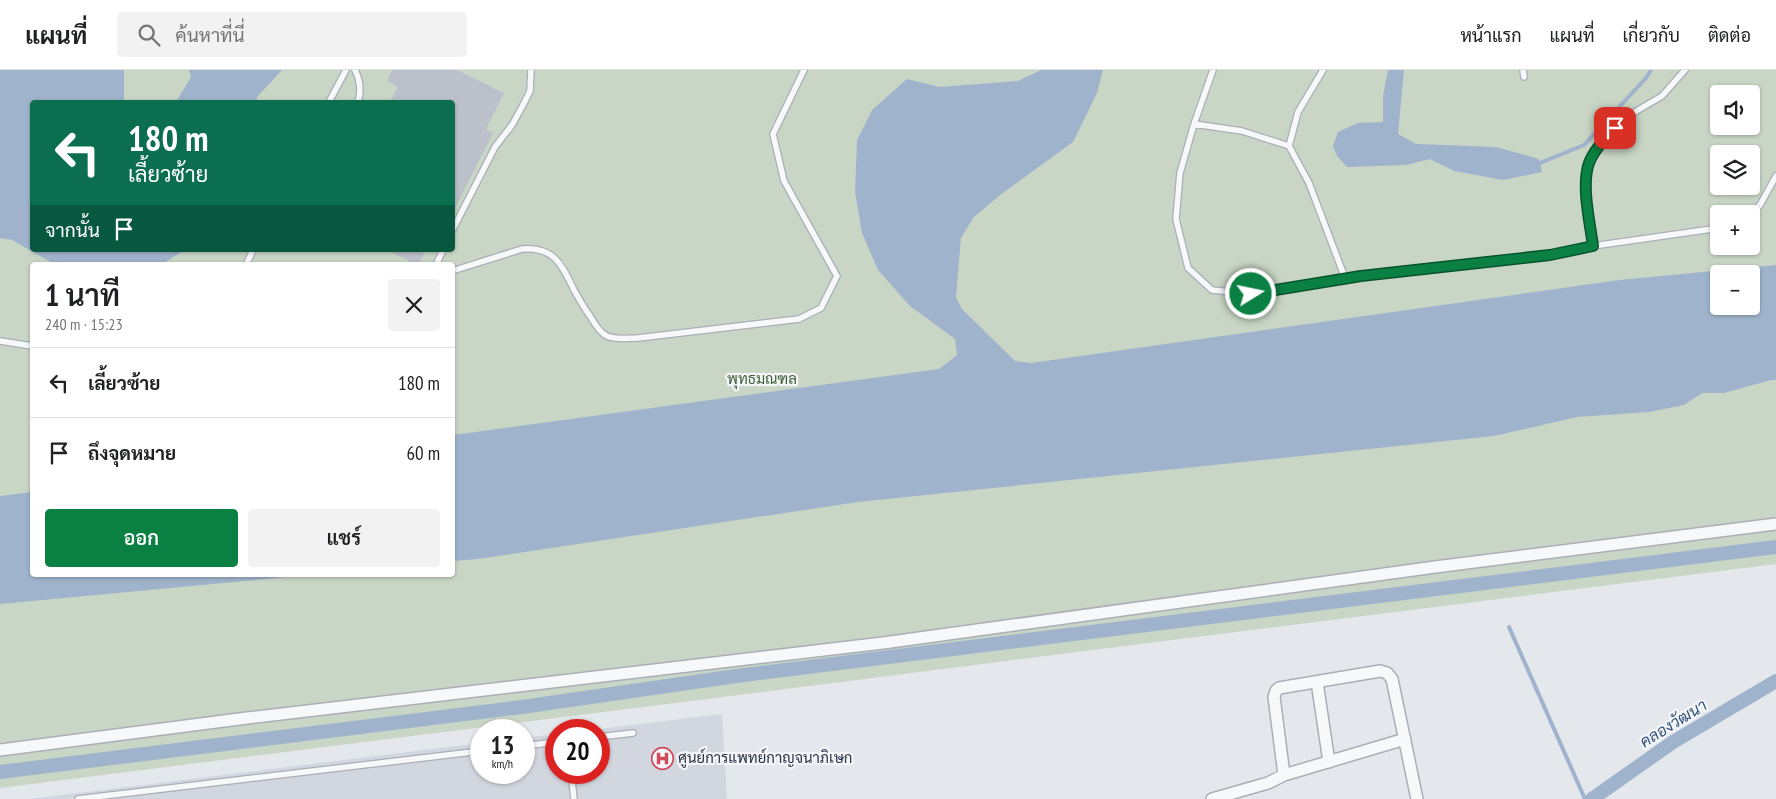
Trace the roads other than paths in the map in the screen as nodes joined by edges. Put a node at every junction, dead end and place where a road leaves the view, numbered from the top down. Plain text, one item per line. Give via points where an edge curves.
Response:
1 (346, 70) edge
2 (355, 70) edge
3 (532, 70) edge
4 (804, 70) edge
5 (1213, 70) edge
6 (1322, 70) edge
7 (1523, 70) edge
8 (1685, 70) edge
9 (1524, 77) dead end
10 (330, 100) edge
11 (359, 100) edge
12 (1194, 124) junction
13 (1289, 146) junction
14 (1776, 176) edge
15 (1760, 206) edge
16 (455, 225) edge
17 (1710, 229) edge
18 (1593, 246) junction
19 (455, 270) edge
20 (1344, 278) junction
21 (0, 341) edge
22 (30, 346) edge
23 (1776, 524) edge
24 (1317, 682) junction
25 (634, 733) dead end
26 (610, 736) edge
27 (1405, 739) junction
28 (0, 750) edge
29 (470, 752) edge
30 (1329, 762) junction
31 (1284, 775) junction
32 (572, 784) edge
33 (78, 799) edge
34 (574, 799) edge
35 (1212, 799) edge
36 (1417, 799) edge

1 - 10 lane
2 - 11 lane via 359,78
3 - 16 lane via 530,90 522,107 495,147
4 - 19 lane via 772,134 784,181 837,276 822,308 799,319 618,339 600,331 564,268 545,252 522,249
5 - 12 lane
6 - 13 lane via 1298,112
7 - 9 lane
8 - 18 lane via 1662,96 1628,116 1602,141 1589,164 1585,190
12 - 13 lane via 1242,131
12 - 20 lane via 1180,173 1176,219 1188,268 1212,290 1251,294
13 - 20 lane via 1308,183
14 - 15 lane
17 - 18 lane
18 - 20 lane via 1550,255
21 - 22 lane
23 - 28 street via 883,643
24 - 27 street via 1380,671 1387,674 1392,679
24 - 30 street
24 - 31 street via 1276,691 1274,697
25 - 26 lane
27 - 30 street
27 - 36 street
29 - 33 lane
30 - 31 street
31 - 35 street via 1268,783
32 - 34 lane

